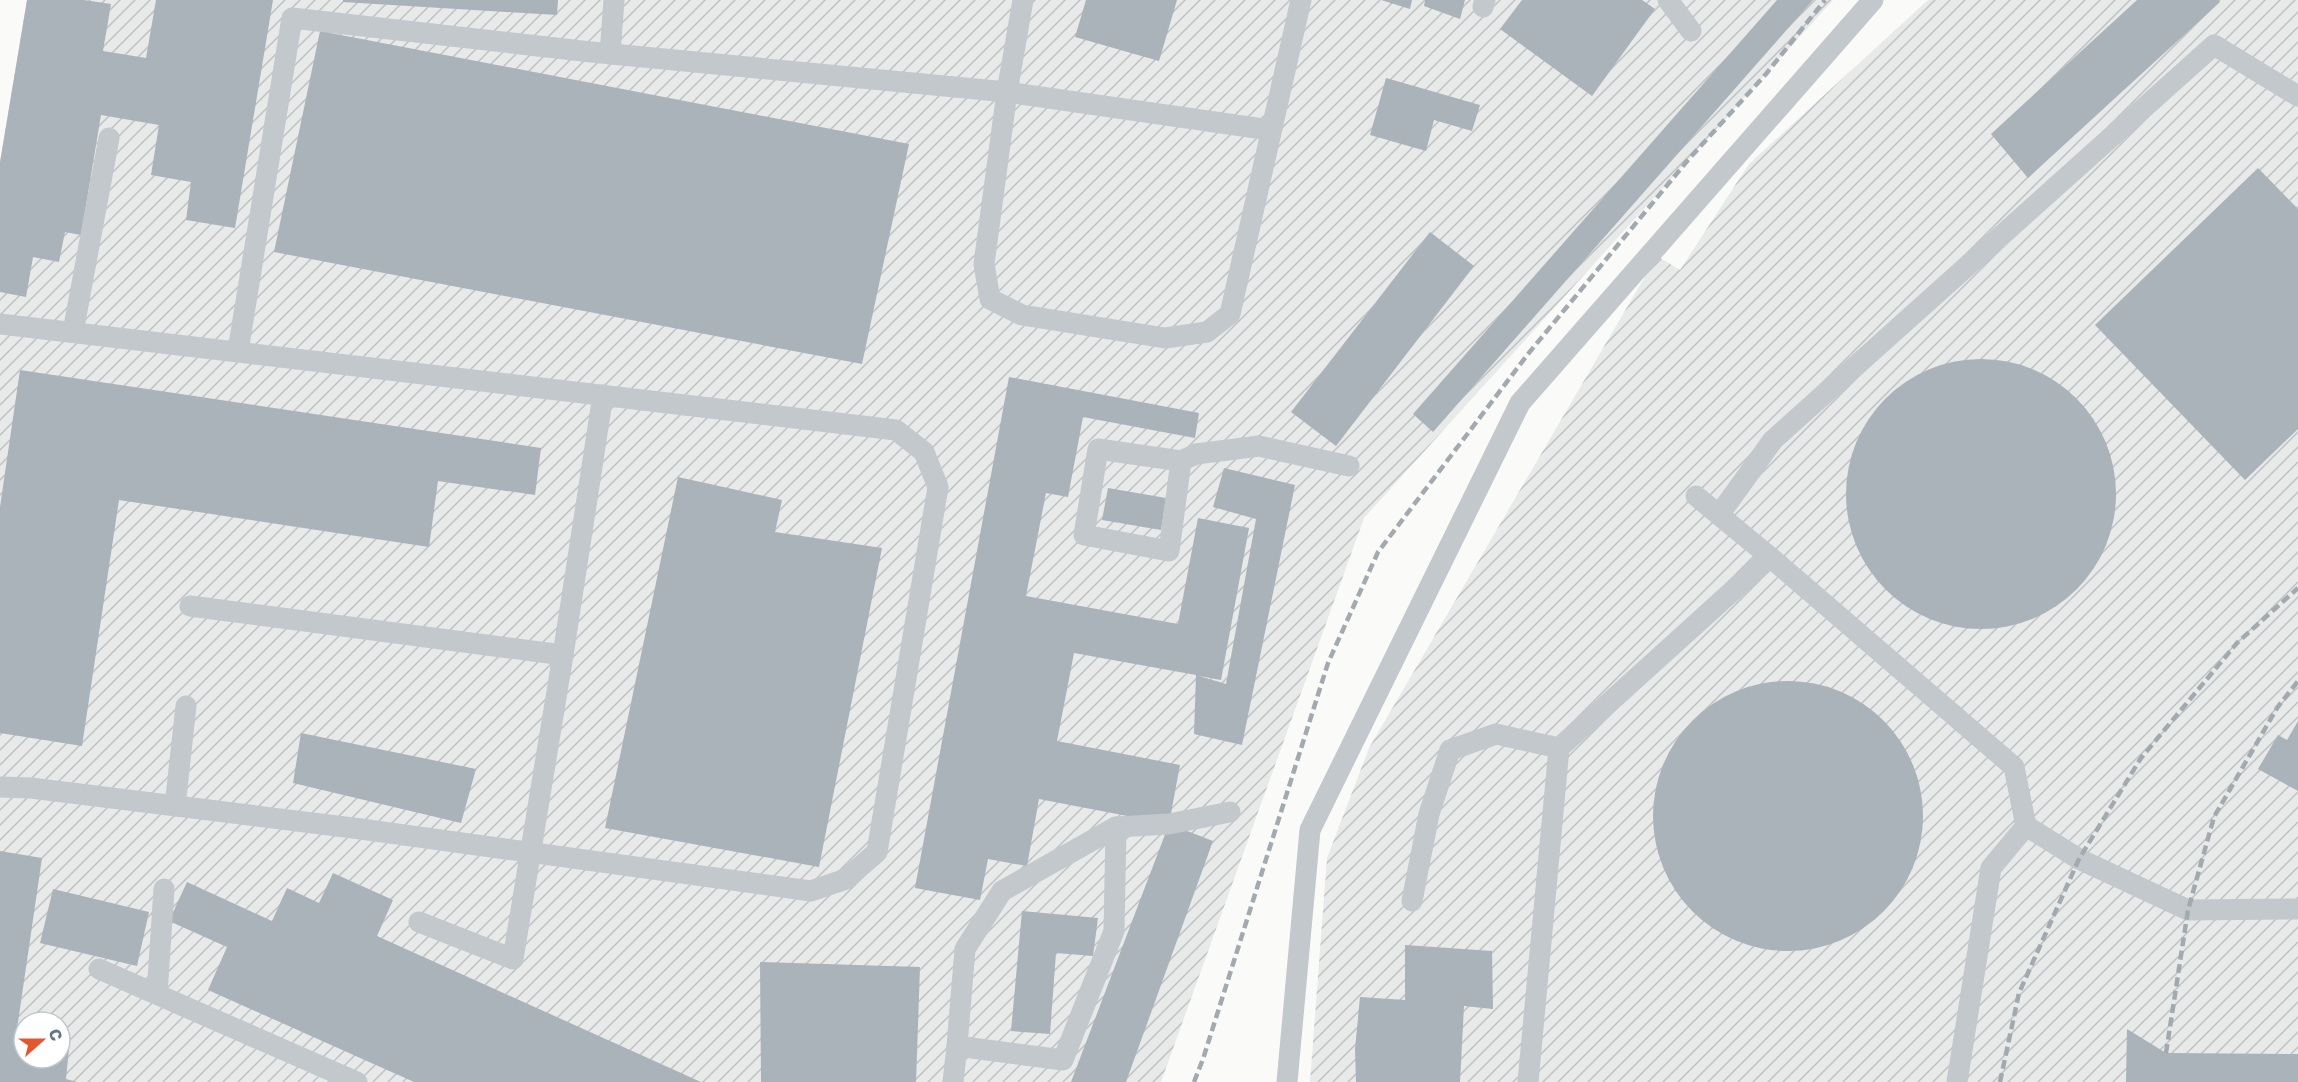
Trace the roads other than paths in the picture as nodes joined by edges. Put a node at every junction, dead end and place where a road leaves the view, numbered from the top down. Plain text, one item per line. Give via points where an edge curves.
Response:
1 (614, 0) edge
2 (1023, 0) edge
3 (1301, 0) edge
4 (1668, 0) edge
5 (1873, 0) edge
6 (1691, 31) dead end
7 (610, 54) junction
8 (1007, 92) junction
9 (2298, 96) edge
10 (1270, 130) junction
11 (109, 138) dead end
12 (0, 324) edge
13 (74, 332) junction
14 (238, 351) junction
15 (603, 395) junction
16 (1181, 461) junction
17 (1349, 466) dead end
18 (1696, 496) dead end
19 (1719, 515) junction
20 (1770, 556) junction
21 (190, 606) dead end
22 (563, 655) junction
23 (186, 706) dead end
24 (1559, 748) junction
25 (0, 787) edge
26 (175, 806) junction
27 (1230, 812) dead end
28 (2026, 826) junction
29 (1116, 827) junction
30 (531, 853) junction
31 (164, 889) dead end
32 (1412, 900) dead end
33 (2298, 909) edge
34 (419, 922) dead end
35 (99, 969) dead end
36 (157, 994) junction
37 (957, 1046) junction
38 (357, 1082) edge
39 (953, 1082) edge
40 (1287, 1082) edge
41 (1528, 1082) edge
42 (1957, 1082) edge

1 - 7 lane
2 - 8 lane
3 - 10 lane
4 - 6 lane
5 - 40 lane via 1520,403 1310,830
7 - 8 lane
7 - 14 lane via 292,18
8 - 10 lane
8 - 10 lane via 984,264 990,298 1022,315 1165,338 1207,332 1230,314
9 - 19 lane via 2214,45 1773,440
11 - 13 lane
12 - 13 lane
13 - 14 lane
14 - 15 lane
15 - 22 lane
15 - 30 lane via 896,430 924,452 938,488 877,852 846,879 811,891
16 - 16 lane via 1098,449 1084,535 1169,551
16 - 17 lane via 1196,454 1259,447
18 - 19 lane
19 - 20 lane
20 - 24 lane
20 - 28 lane via 2014,767
21 - 22 lane
22 - 30 lane
23 - 26 lane
24 - 32 lane via 1496,734 1450,750 1429,814
24 - 41 lane
25 - 26 lane
26 - 30 lane
27 - 29 lane via 1169,824
28 - 33 lane via 2079,859 2188,910
28 - 42 lane via 1991,868
29 - 37 lane via 1002,891 965,949
29 - 37 lane via 1114,931 1063,1060
30 - 34 lane via 513,959
31 - 36 lane
35 - 36 lane
36 - 38 lane
37 - 39 lane

